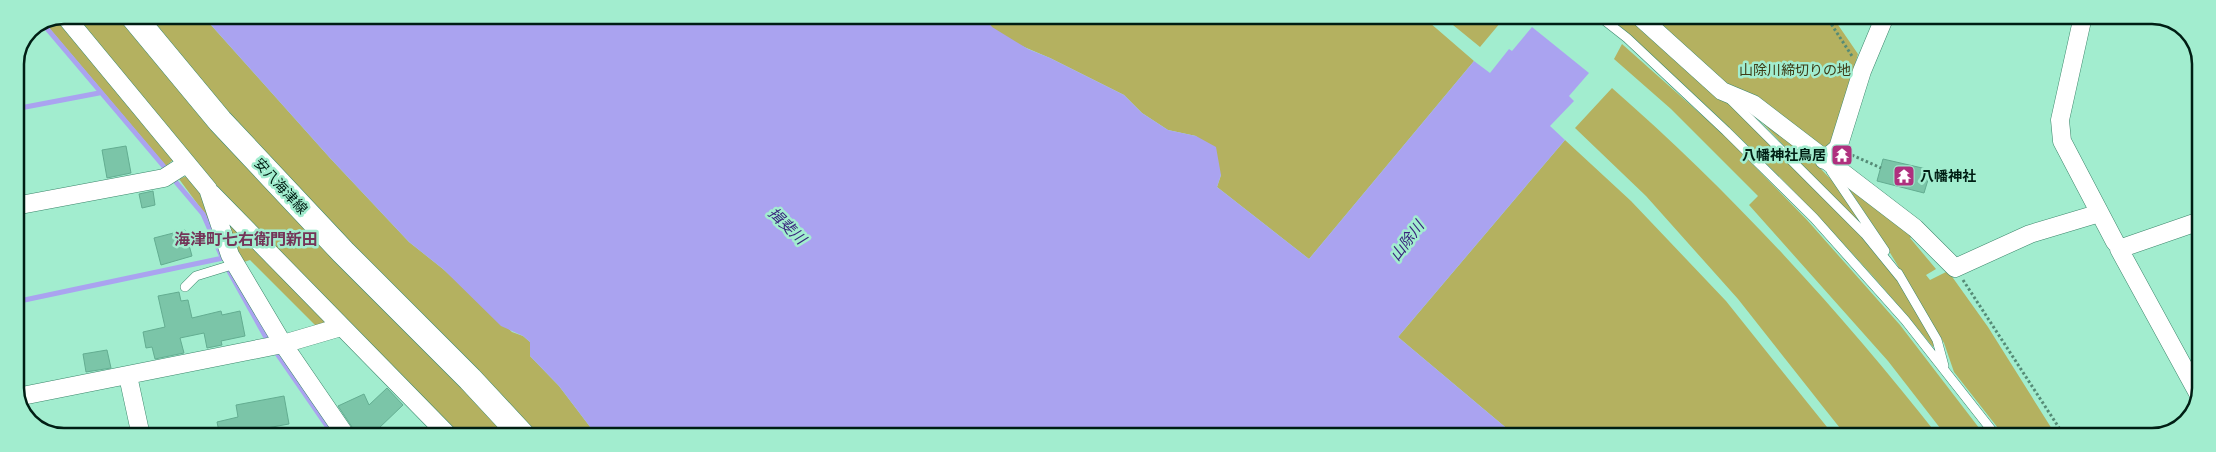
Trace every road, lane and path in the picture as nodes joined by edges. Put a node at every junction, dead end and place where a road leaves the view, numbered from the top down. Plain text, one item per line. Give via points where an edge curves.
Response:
1 (71, 24) edge
2 (139, 24) edge
3 (1609, 24) edge
4 (1648, 24) edge
5 (1831, 24) edge
6 (1882, 24) edge
7 (2081, 24) edge
8 (1862, 71) junction
9 (1722, 91) junction
10 (1838, 148) junction
11 (1824, 160) junction
12 (186, 164) junction
13 (1881, 168) dead end
14 (208, 188) junction
15 (24, 204) edge
16 (2100, 213) junction
17 (2192, 224) edge
18 (2115, 242) dead end
19 (235, 264) junction
20 (1954, 268) junction
21 (1900, 277) junction
22 (185, 287) dead end
23 (341, 328) junction
24 (283, 344) junction
25 (1945, 370) junction
26 (128, 376) junction
27 (2192, 382) edge
28 (25, 396) edge
29 (138, 428) edge
30 (341, 428) edge
31 (440, 428) edge
32 (516, 428) edge
33 (1990, 428) edge
34 (2059, 428) edge

1 - 12 street
2 - 32 main road, 安八海津線 via 220,121
3 - 25 lane via 1814,218
4 - 9 street
5 - 8 path
6 - 8 street
7 - 16 street via 2060,120 2062,141
8 - 10 street
9 - 11 street via 1753,104
9 - 21 lane via 1865,234
10 - 11 street
10 - 13 path
11 - 20 street via 1915,228
11 - 21 lane
12 - 14 street
12 - 15 street via 164,178
14 - 19 street
14 - 23 street
16 - 18 street
16 - 20 street via 2030,234
17 - 27 street via 2119,249
19 - 22 lane via 196,276
19 - 24 street
20 - 34 path
21 - 25 lane via 1937,340
23 - 24 street
23 - 31 street
24 - 26 street
24 - 30 street
25 - 33 lane
26 - 28 street
26 - 29 street

